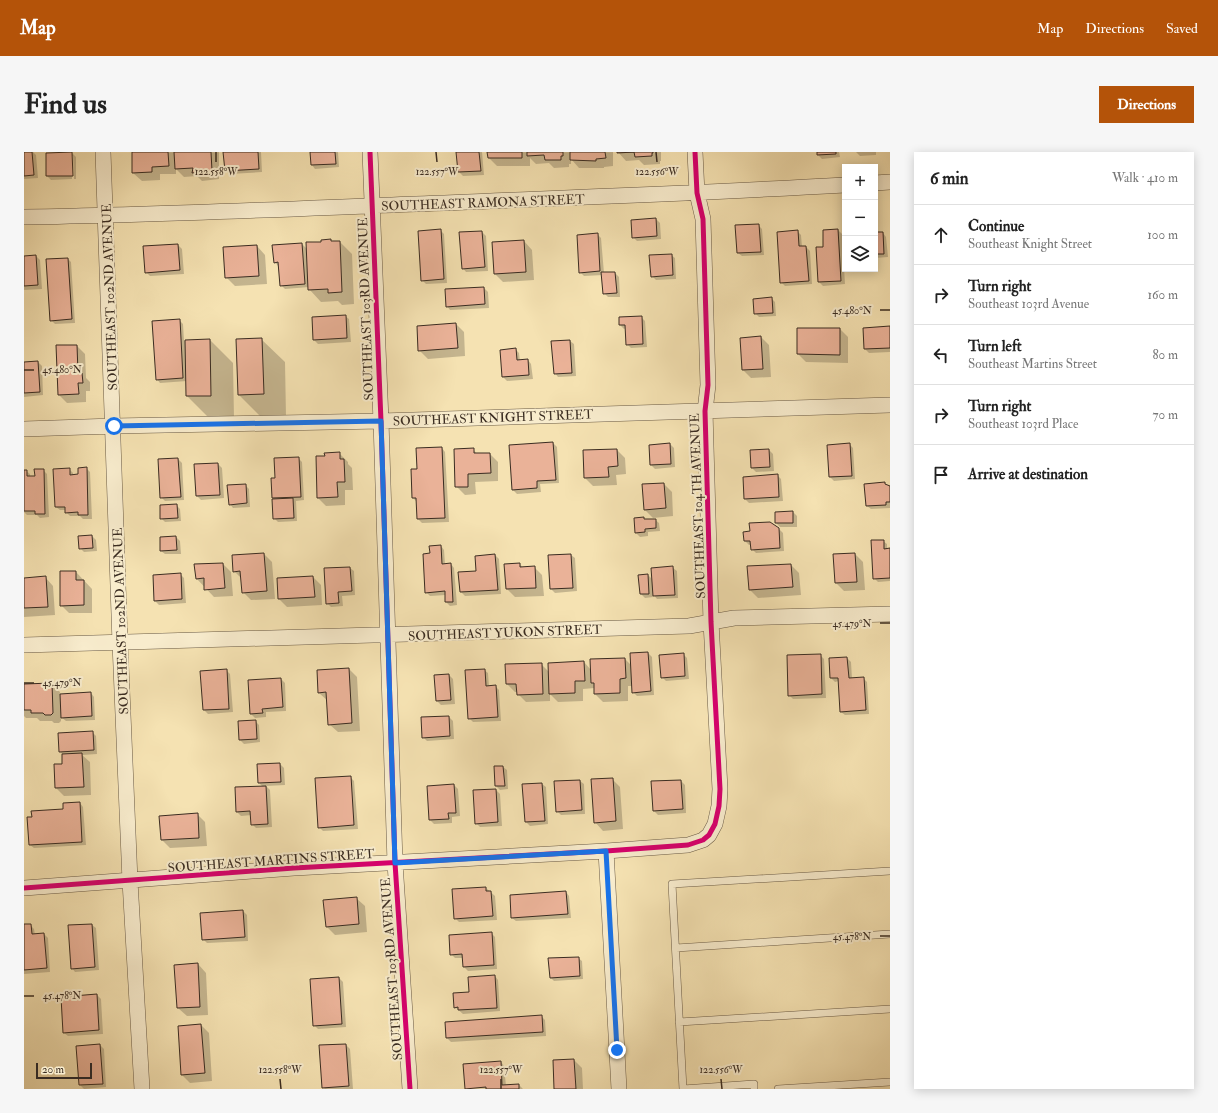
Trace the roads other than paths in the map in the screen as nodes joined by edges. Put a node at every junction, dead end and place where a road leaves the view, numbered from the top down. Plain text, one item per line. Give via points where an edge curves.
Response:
1 (104, 152) edge
2 (370, 152) edge
3 (695, 152) edge
4 (890, 182) edge
5 (878, 183) edge
6 (842, 185) edge
7 (697, 193) junction
8 (372, 206) junction
9 (106, 216) junction
10 (24, 217) edge
11 (890, 405) edge
12 (705, 411) junction
13 (381, 421) junction
14 (114, 426) junction
15 (24, 429) edge
16 (890, 614) edge
17 (711, 622) junction
18 (387, 635) junction
19 (120, 643) junction
20 (24, 645) edge
21 (709, 835) joint
22 (606, 851) junction
23 (395, 863) junction
24 (890, 871) edge
25 (130, 881) junction
26 (24, 888) edge
27 (890, 934) edge
28 (676, 948) junction
29 (890, 1009) edge
30 (679, 1022) junction
31 (890, 1082) edge
32 (142, 1089) edge
33 (410, 1089) edge
34 (620, 1089) edge
35 (754, 1089) edge
36 (778, 1089) edge

1 - 9 street, SOUTHEAST 102ND AVENUE
2 - 8 street, SOUTHEAST 103RD AVENUE
3 - 7 street, SOUTHEAST 104TH AVENUE
4 - 5 street
6 - 7 street, SOUTHEAST RAMONA STREET
7 - 8 street, SOUTHEAST RAMONA STREET
7 - 12 street, SOUTHEAST 104TH AVENUE via 703,218 708,385
8 - 9 street, SOUTHEAST RAMONA STREET
8 - 13 street, SOUTHEAST 103RD AVENUE
9 - 10 street, SOUTHEAST RAMONA STREET
9 - 14 street, SOUTHEAST 102ND AVENUE
11 - 12 street, SOUTHEAST KNIGHT STREET
12 - 13 street, SOUTHEAST KNIGHT STREET
12 - 17 street, SOUTHEAST 104TH AVENUE
13 - 14 street, SOUTHEAST KNIGHT STREET
13 - 18 street, SOUTHEAST 103RD AVENUE
14 - 15 street, SOUTHEAST KNIGHT STREET
14 - 19 street, SOUTHEAST 102ND AVENUE
16 - 17 street, SOUTHEAST YUKON STREET via 734,618
17 - 18 street, SOUTHEAST YUKON STREET via 690,626
17 - 21 street, SOUTHEAST 104TH AVENUE via 720,789 715,824
18 - 19 street, SOUTHEAST YUKON STREET
18 - 23 street, SOUTHEAST 103RD AVENUE
19 - 20 street, SOUTHEAST YUKON STREET
19 - 25 street, SOUTHEAST 102ND AVENUE
21 - 22 street, SOUTHEAST MARTINS STREET via 688,845
22 - 23 street, SOUTHEAST MARTINS STREET
22 - 34 street
23 - 25 street, SOUTHEAST MARTINS STREET
23 - 33 street, SOUTHEAST 103RD AVENUE
24 - 28 lane via 672,884
25 - 26 street, SOUTHEAST MARTINS STREET
25 - 32 street, SOUTHEAST 102ND AVENUE
27 - 28 lane
28 - 30 lane
29 - 30 lane
30 - 35 lane via 683,1089 754,1084
31 - 36 lane

